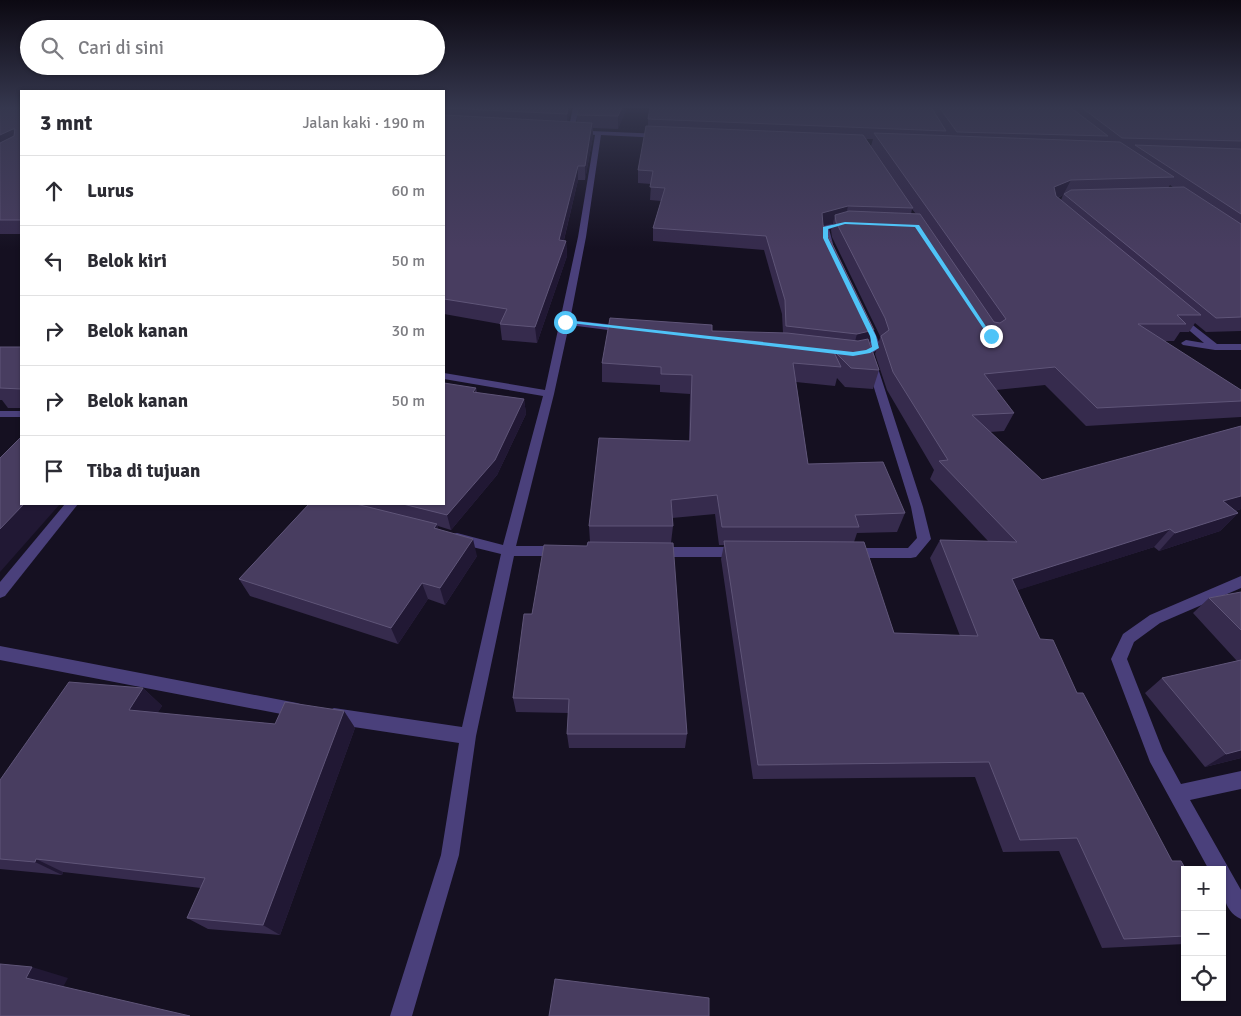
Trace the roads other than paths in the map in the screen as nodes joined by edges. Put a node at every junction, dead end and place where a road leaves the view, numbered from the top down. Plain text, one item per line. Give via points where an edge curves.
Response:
1 (595, 154) edge
2 (854, 223) edge
3 (835, 255) edge
4 (1171, 310) edge
5 (860, 311) edge
6 (565, 322) junction
7 (634, 330) edge
8 (1186, 343) edge
9 (1214, 347) junction
10 (1241, 347) edge
11 (843, 352) edge
12 (868, 352) junction
13 (445, 376) edge
14 (549, 394) junction
15 (0, 414) edge
16 (20, 414) edge
17 (71, 505) edge
18 (441, 534) edge
19 (508, 551) junction
20 (577, 552) edge
21 (646, 552) edge
22 (754, 552) edge
23 (832, 552) edge
24 (1241, 582) edge
25 (0, 592) edge
26 (0, 653) edge
27 (468, 736) junction
28 (1241, 780) edge
29 (1177, 794) junction
30 (1217, 866) edge
31 (1226, 882) edge
32 (1241, 909) edge
33 (401, 1016) edge

1 - 6 street
2 - 3 street via 825,228 826,238
4 - 9 street
5 - 12 street via 876,348
6 - 7 street
6 - 14 street
8 - 9 street
9 - 10 street
11 - 12 street
12 - 23 street via 924,539 910,553
13 - 14 street
14 - 19 street
15 - 16 street
17 - 25 street
18 - 19 street
19 - 20 street
19 - 27 street
21 - 22 street
24 - 29 street via 1155,619 1128,638 1119,659 1156,756
26 - 27 street via 317,713
27 - 33 street via 450,855
28 - 29 street
29 - 30 street
31 - 32 street

